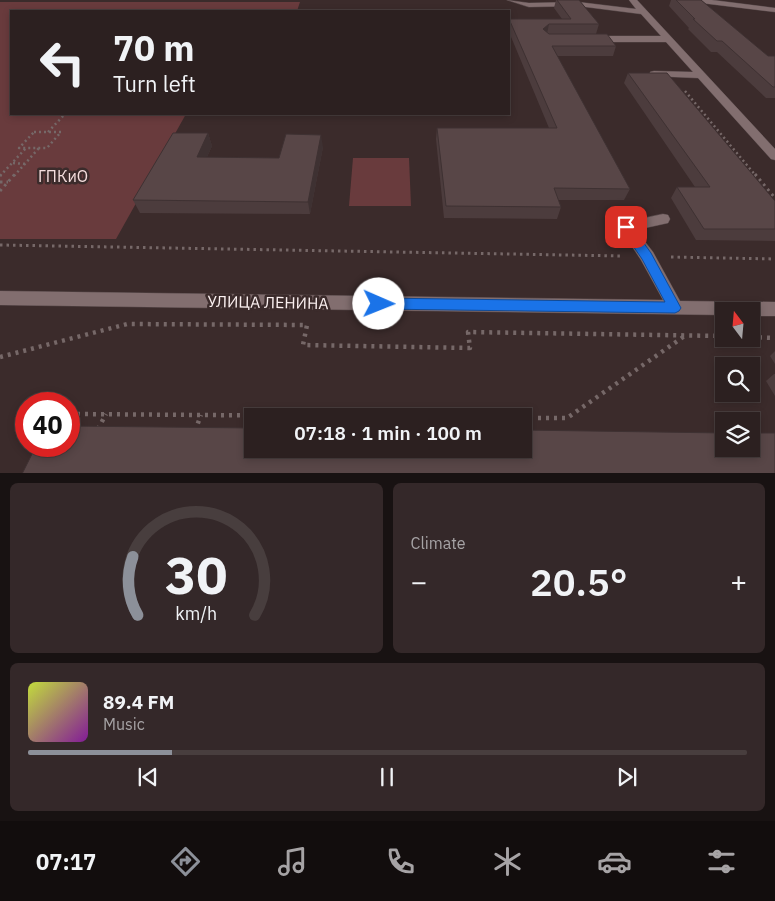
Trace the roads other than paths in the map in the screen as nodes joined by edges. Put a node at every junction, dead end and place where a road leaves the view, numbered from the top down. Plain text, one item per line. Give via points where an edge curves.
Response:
1 (511, 0) edge
2 (633, 0) edge
3 (693, 0) edge
4 (775, 10) edge
5 (645, 12) junction
6 (583, 39) edge
7 (668, 39) junction
8 (654, 74) edge
9 (702, 75) junction
10 (775, 156) edge
11 (663, 218) dead end
12 (2, 301) edge
13 (675, 308) junction
14 (775, 309) edge

1 - 5 street via 529,5 578,4
2 - 5 street
3 - 4 street
5 - 7 street
6 - 7 street
7 - 9 street
8 - 9 street
9 - 10 street
11 - 13 street via 626,227 647,256
12 - 13 street, УЛИЦА ЛЕНИНА
13 - 14 street, УЛИЦА ЛЕНИНА

